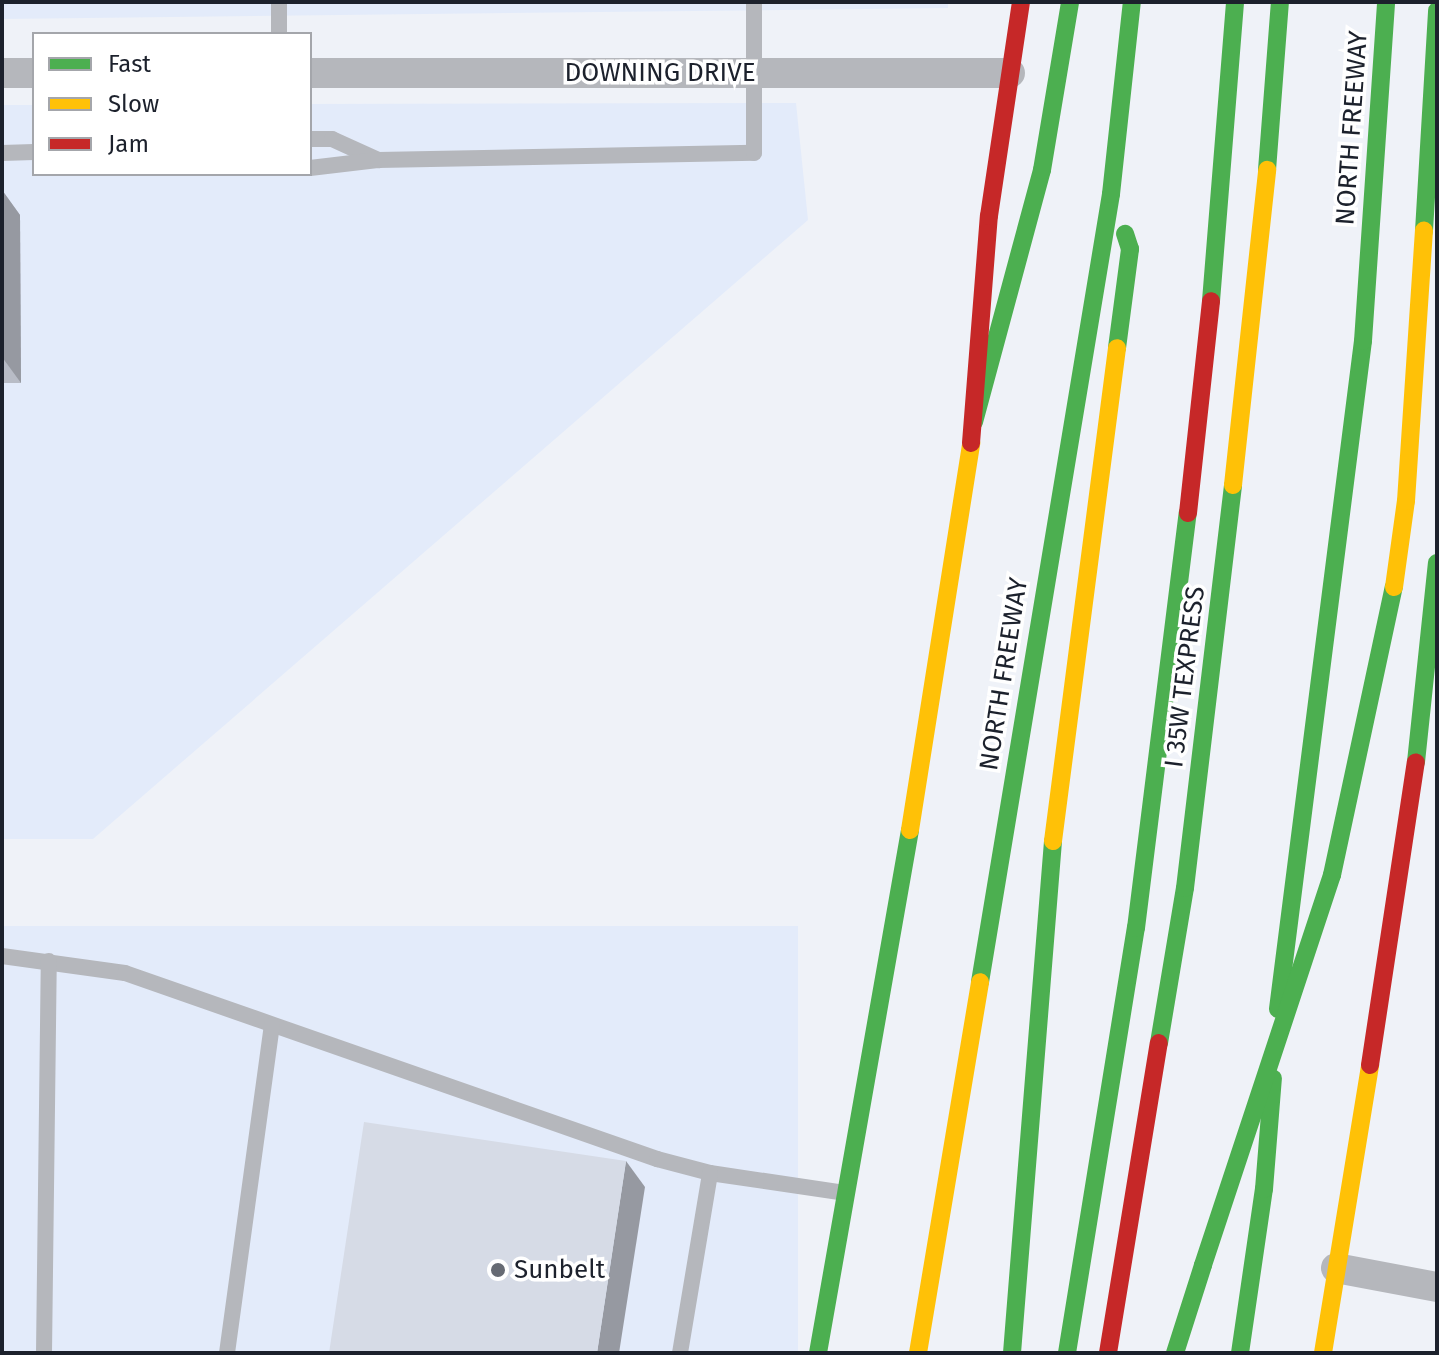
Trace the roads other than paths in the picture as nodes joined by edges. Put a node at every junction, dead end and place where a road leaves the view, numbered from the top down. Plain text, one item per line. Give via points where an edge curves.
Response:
1 (279, 2) edge
2 (754, 2) edge
3 (1021, 2) edge
4 (1070, 2) edge
5 (1132, 2) edge
6 (1235, 2) edge
7 (1280, 2) edge
8 (1386, 2) edge
9 (1437, 10) edge
10 (279, 32) edge
11 (2, 73) edge
12 (32, 73) edge
13 (312, 73) edge
14 (753, 73) junction
15 (1010, 73) junction
16 (312, 139) edge
17 (32, 152) edge
18 (2, 153) edge
19 (378, 160) junction
20 (312, 168) edge
21 (1111, 194) junction
22 (974, 422) junction
23 (1437, 563) edge
24 (1433, 637) edge
25 (2, 956) edge
26 (49, 961) junction
27 (272, 1025) junction
28 (710, 1173) junction
29 (847, 1193) junction
30 (1336, 1268) junction
31 (1437, 1287) edge
32 (44, 1353) edge
33 (227, 1353) edge
34 (680, 1353) edge
35 (818, 1353) edge
36 (918, 1353) edge
37 (1012, 1353) edge
38 (1067, 1353) edge
39 (1108, 1353) edge
40 (1175, 1353) edge
41 (1240, 1353) edge
42 (1323, 1353) edge

1 - 10 lane
2 - 14 lane
3 - 15 main road
4 - 22 main road via 1042,170
5 - 21 main road, NORTH FREEWAY
6 - 38 main road, I 35W TEXPRESS via 1209,333 1169,677 1136,928
7 - 39 main road, I 35W TEXPRESS via 1268,163 1211,686 1185,888
8 - 41 main road, NORTH FREEWAY via 1363,341 1281,971 1264,1189
9 - 40 main road, bridge via 1406,501 1391,613 1332,875
11 - 12 street
13 - 14 street, DOWNING DRIVE
14 - 15 street, DOWNING DRIVE
14 - 19 lane via 754,153
15 - 22 main road via 989,216
16 - 19 lane via 332,139
17 - 18 lane
19 - 20 lane
21 - 36 main road, NORTH FREEWAY
21 - 37 main road via 1130,249 1052,846
22 - 29 main road via 900,896
23 - 24 main road
24 - 30 main road via 1408,835
25 - 26 lane
26 - 27 lane via 125,973
26 - 32 lane
27 - 28 lane
27 - 33 lane
28 - 29 lane
28 - 34 lane
29 - 35 main road
30 - 31 street
30 - 42 main road

